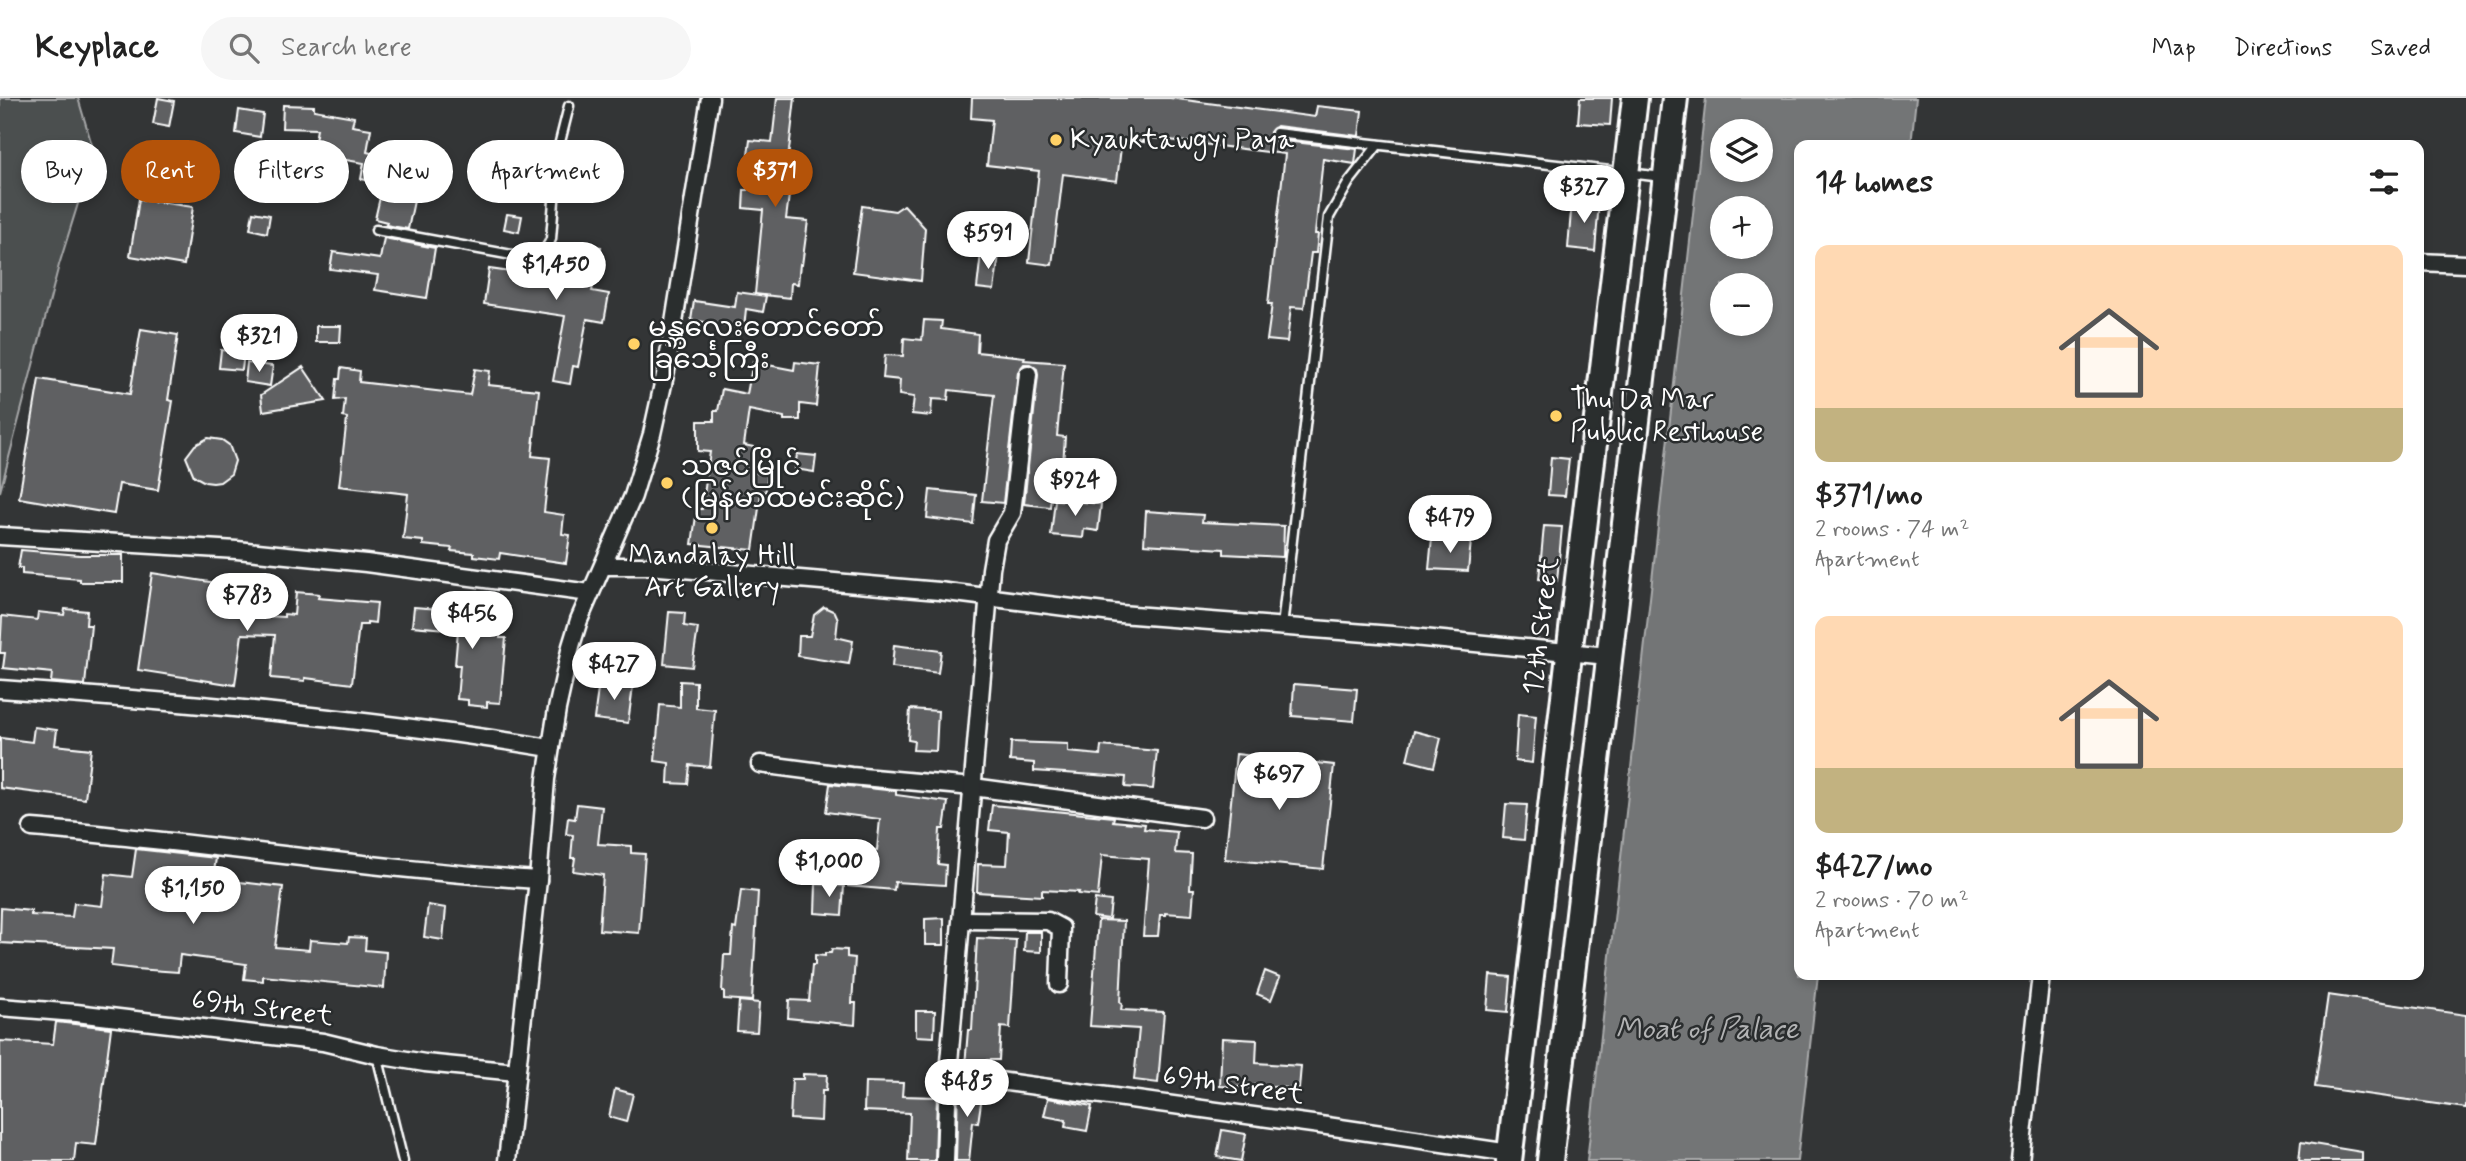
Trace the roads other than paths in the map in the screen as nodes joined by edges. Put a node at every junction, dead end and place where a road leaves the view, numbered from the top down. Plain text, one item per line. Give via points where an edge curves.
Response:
1 (710, 98) edge
2 (1635, 98) edge
3 (1675, 98) edge
4 (569, 106) dead end
5 (1276, 133) dead end
6 (1378, 145) junction
7 (1627, 173) junction
8 (1666, 177) junction
9 (376, 230) dead end
10 (2424, 262) edge
11 (2466, 264) edge
12 (1028, 373) dead end
13 (0, 536) edge
14 (604, 566) junction
15 (590, 593) junction
16 (988, 598) junction
17 (1282, 627) junction
18 (1568, 652) junction
19 (1608, 656) junction
20 (0, 689) edge
21 (550, 748) junction
22 (760, 764) dead end
23 (973, 787) junction
24 (1202, 818) dead end
25 (32, 828) dead end
26 (538, 880) junction
27 (962, 920) junction
28 (2040, 980) edge
29 (1059, 984) dead end
30 (0, 1007) edge
31 (377, 1055) junction
32 (516, 1072) junction
33 (948, 1074) junction
34 (1510, 1157) edge
35 (403, 1161) edge
36 (507, 1161) edge
37 (946, 1161) edge
38 (1550, 1161) edge
39 (2020, 1161) edge

1 - 14 street via 652,434
2 - 7 main road, 12th Street
3 - 8 main road
4 - 9 lane via 558,150 551,239 539,254 523,257
5 - 6 lane
6 - 7 lane
6 - 17 lane via 1329,217
7 - 8 lane
7 - 18 main road, 12th Street
8 - 19 main road
10 - 11 street
12 - 16 street via 1012,513 996,540
13 - 15 street via 354,561
14 - 15 street
14 - 16 street via 685,569
15 - 21 street via 571,646
16 - 17 street
16 - 23 street
17 - 18 street
18 - 19 street
18 - 34 main road, 12th Street
19 - 38 main road
20 - 21 street via 317,716
21 - 26 street
22 - 23 street
23 - 24 street
23 - 27 street
25 - 26 street
26 - 32 street
27 - 29 street via 1056,924 1062,937
27 - 33 street
28 - 39 street
30 - 31 street, 69th Street via 323,1042
31 - 32 street, 69th Street
31 - 35 lane
32 - 36 street
33 - 34 street, 69th Street via 1328,1126
33 - 37 street

